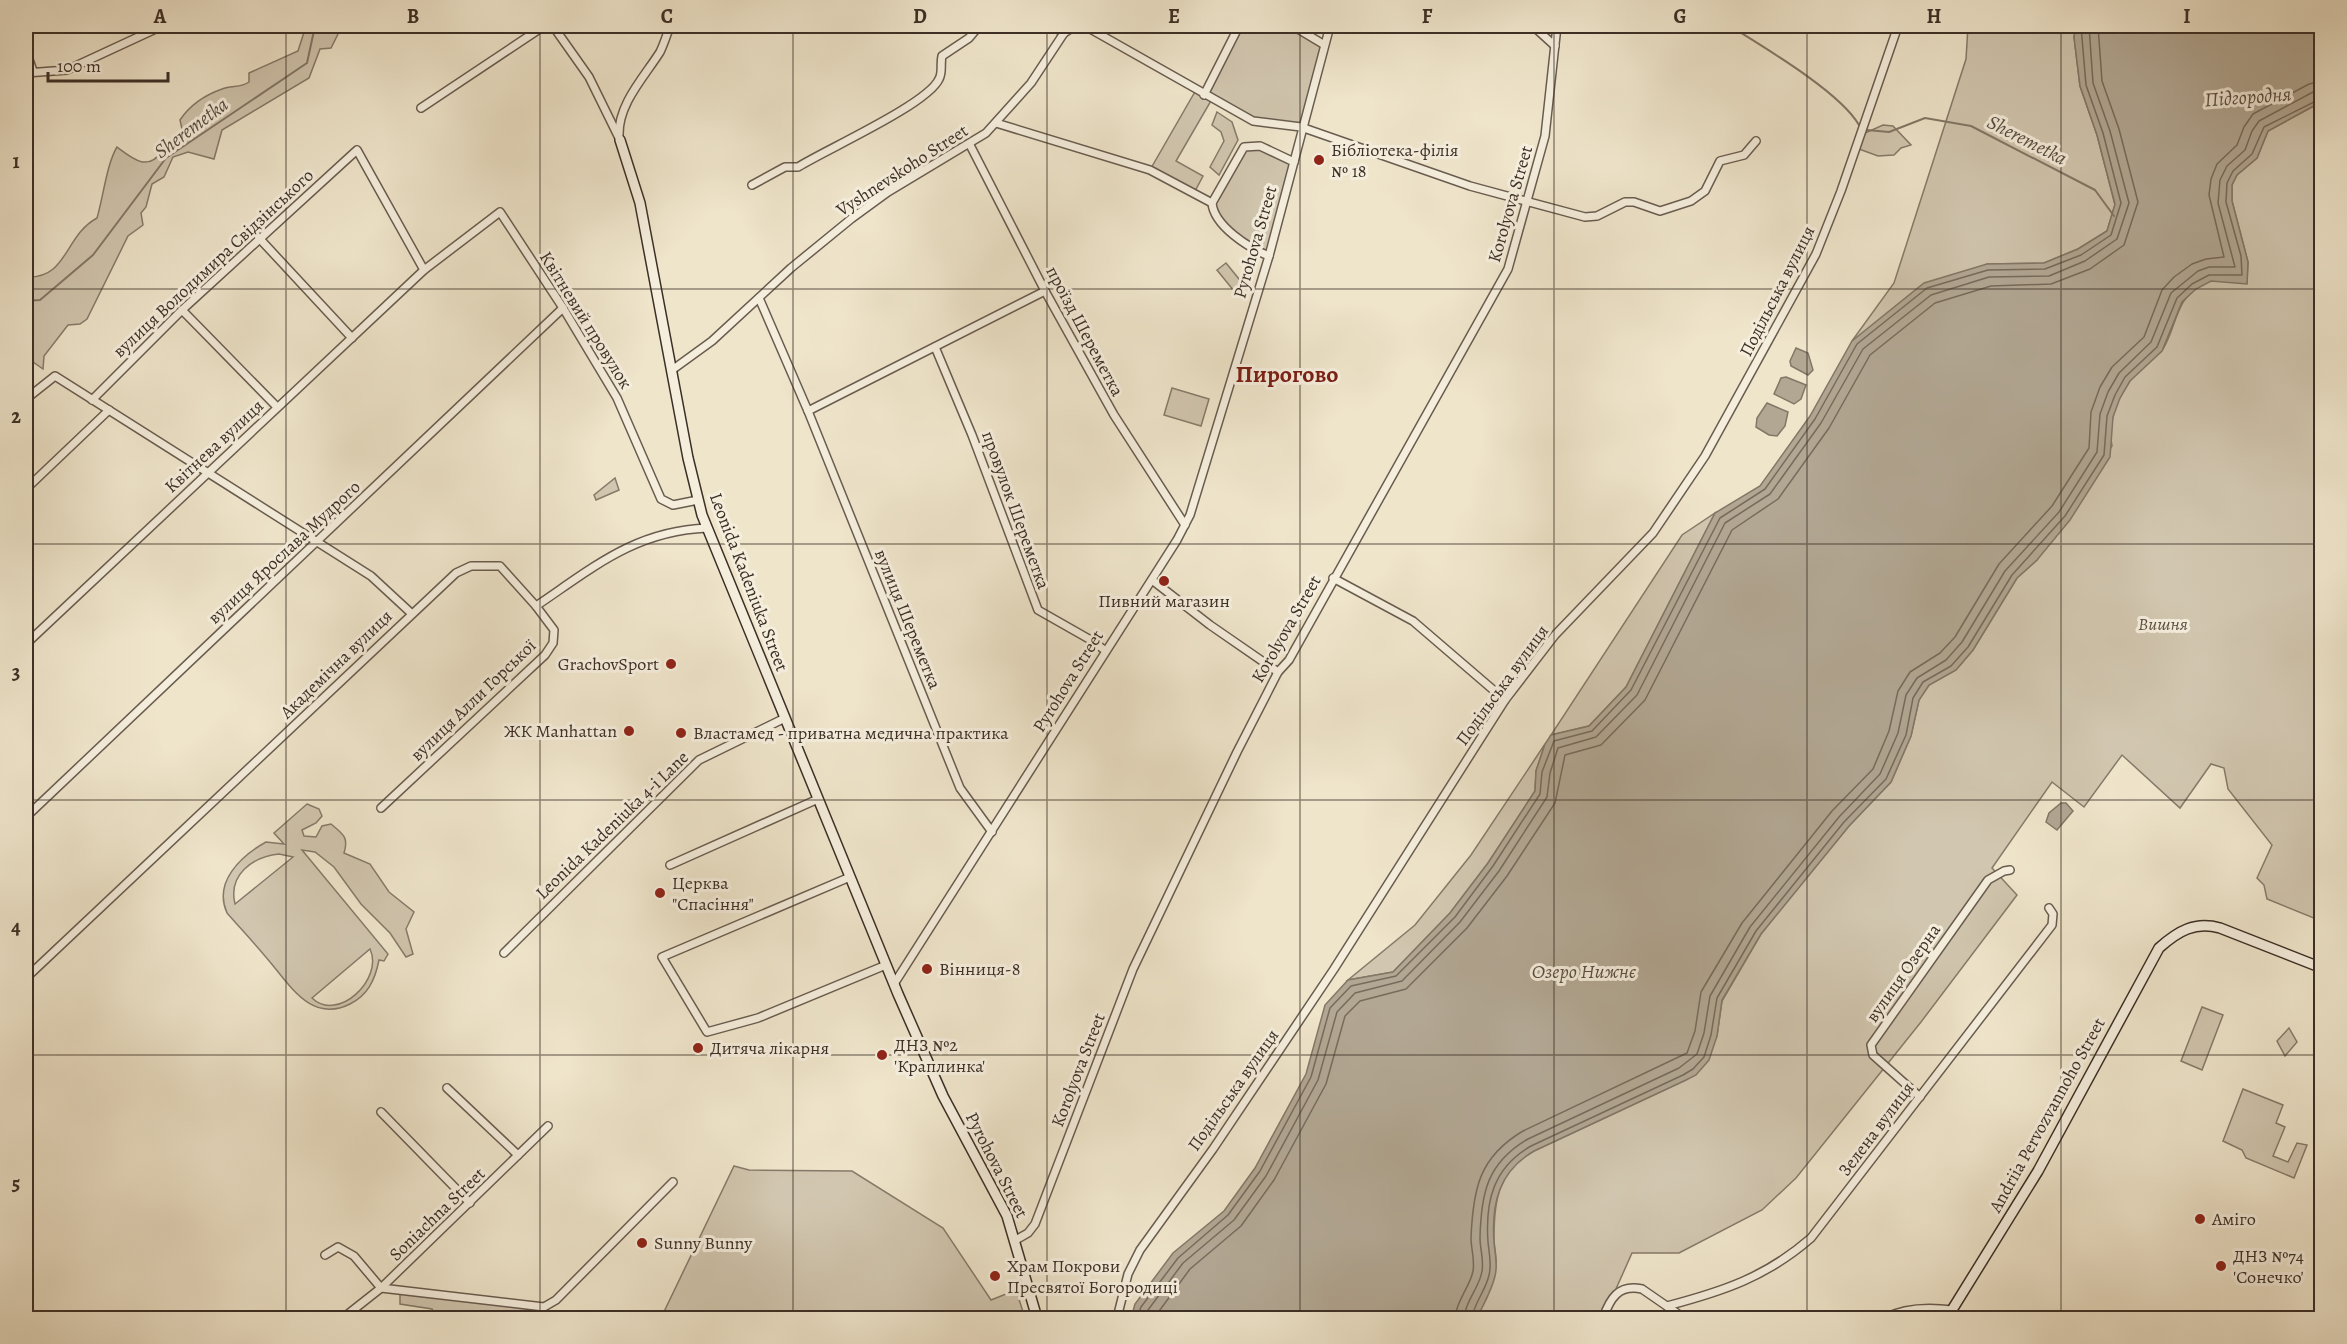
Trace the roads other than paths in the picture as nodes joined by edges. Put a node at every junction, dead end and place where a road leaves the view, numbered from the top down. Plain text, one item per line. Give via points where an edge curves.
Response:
1 (162, 26) edge
2 (544, 26) edge
3 (553, 26) edge
4 (670, 26) edge
5 (979, 26) edge
6 (1052, 26) edge
7 (1075, 26) edge
8 (1085, 26) edge
9 (1239, 26) edge
10 (1293, 26) edge
11 (1329, 26) edge
12 (1533, 26) edge
13 (1557, 26) edge
14 (1898, 26) edge
15 (1064, 33) junction
16 (1323, 45) junction
17 (1555, 46) junction
18 (26, 51) edge
19 (29, 72) edge
20 (1204, 95) junction
21 (421, 108) dead end
22 (996, 123) junction
23 (1301, 128) junction
24 (620, 140) junction
25 (1756, 141) dead end
26 (970, 145) junction
27 (1294, 162) junction
28 (752, 185) dead end
29 (1528, 202) junction
30 (1212, 203) junction
31 (259, 238) junction
32 (1269, 256) junction
33 (424, 270) junction
34 (1045, 291) junction
35 (759, 298) junction
36 (563, 308) junction
37 (182, 310) junction
38 (352, 338) junction
39 (935, 347) junction
40 (672, 370) junction
41 (26, 399) edge
42 (92, 400) junction
43 (277, 407) junction
44 (109, 410) junction
45 (808, 411) junction
46 (208, 472) junction
47 (26, 489) edge
48 (698, 500) junction
49 (1185, 525) junction
50 (707, 528) junction
51 (317, 541) junction
52 (1333, 578) junction
53 (1152, 580) junction
54 (536, 606) junction
55 (411, 613) junction
56 (26, 644) edge
57 (1106, 651) junction
58 (1278, 672) junction
59 (1505, 700) junction
60 (785, 718) junction
61 (818, 799) junction
62 (381, 808) dead end
63 (26, 817) edge
64 (992, 832) junction
65 (670, 865) dead end
66 (2010, 870) dead end
67 (850, 877) junction
68 (2049, 908) dead end
69 (504, 952) dead end
70 (886, 965) junction
71 (2322, 968) edge
72 (26, 978) edge
73 (894, 984) junction
74 (447, 1088) dead end
75 (1920, 1097) junction
76 (381, 1112) dead end
77 (548, 1126) dead end
78 (518, 1155) junction
79 (673, 1182) dead end
80 (470, 1203) junction
81 (1014, 1241) junction
82 (325, 1255) dead end
83 (381, 1288) junction
84 (1667, 1306) junction
85 (1953, 1310) junction
86 (343, 1318) edge
87 (1037, 1318) edge
88 (1117, 1318) edge
89 (1603, 1318) edge
90 (1684, 1318) edge
91 (1885, 1318) edge
92 (1947, 1318) edge

1 - 19 street via 68,70
2 - 21 street
3 - 24 street, Leonida Kadeniuka Street via 589,77
4 - 24 street, Leonida Kadeniuka Street via 661,49 624,110
5 - 28 street via 969,38 942,56 935,86 914,103 798,167 785,167
6 - 15 street
7 - 15 street
8 - 20 street
9 - 20 street
10 - 16 street
11 - 16 street, Pyrohova Street
12 - 17 street
13 - 17 street, Korolyova Street
14 - 59 street, Подільська вулиця via 1816,254 1705,456 1653,533 1555,635
15 - 22 street, Vyshnevskoho Street via 1031,83
16 - 23 street, Pyrohova Street
17 - 29 street, Korolyova Street via 1547,125
18 - 19 street
20 - 23 street via 1253,121
22 - 26 street, Vyshnevskoho Street
22 - 30 street via 1150,170
23 - 27 street, Pyrohova Street
23 - 29 street
24 - 40 street, Leonida Kadeniuka Street via 640,203
25 - 29 street via 1744,155 1720,161 1702,194 1671,209 1654,210 1629,201 1589,217
26 - 34 street, проїзд Шереметка
26 - 35 street, Vyshnevskoho Street via 870,205
27 - 30 street via 1260,146 1244,147
27 - 32 street, Pyrohova Street
29 - 52 street, Korolyova Street via 1503,279
30 - 32 street via 1215,215 1245,246
31 - 33 street, вулиця Володимира Свідзінського via 357,150
31 - 37 street, вулиця Володимира Свідзінського
31 - 38 street
32 - 49 street, Pyrohova Street via 1201,486
33 - 36 street, Квітневий провулок via 500,212
33 - 38 street, Квітнева вулиця
34 - 39 street
34 - 49 street, проїзд Шереметка via 1114,416
35 - 40 street, Vyshnevskoho Street via 712,341
35 - 45 street, вулиця Шереметка
36 - 48 street, Квітневий провулок via 623,409 662,499 674,505
36 - 51 street, вулиця Ярослава Мудрого
37 - 42 street, вулиця Володимира Свідзінського
37 - 43 street
38 - 43 street, Квітнева вулиця
39 - 45 street
39 - 57 street, провулок Шереметка via 1038,610
40 - 48 street, Leonida Kadeniuka Street
41 - 42 street via 55,376
42 - 44 street
43 - 46 street, Квітнева вулиця
44 - 46 street
44 - 47 street
45 - 64 street, вулиця Шереметка via 960,788
46 - 51 street
46 - 56 street, Квітнева вулиця
48 - 50 street, Leonida Kadeniuka Street
49 - 53 street, Pyrohova Street
50 - 54 street via 645,538 615,553
50 - 60 street, Leonida Kadeniuka Street
51 - 55 street via 380,583
51 - 63 street, вулиця Ярослава Мудрого
52 - 58 street, Korolyova Street via 1289,660
52 - 59 street via 1413,621
53 - 57 street, Pyrohova Street
53 - 58 street
54 - 55 street, Академічна вулиця via 500,566 471,566 456,573
54 - 62 street, вулиця Алли Горської via 554,630 553,643 545,655
55 - 72 street, Академічна вулиця
57 - 64 street, Pyrohova Street
58 - 81 street, Korolyova Street via 1133,969 1035,1224
59 - 88 street, Подільська вулиця via 1334,969 1140,1250 1126,1281
60 - 61 street, Leonida Kadeniuka Street
60 - 69 street, Leonida Kadeniuka 4-i Lane via 699,760
61 - 65 street
61 - 67 street, Leonida Kadeniuka Street
64 - 73 street, Pyrohova Street
66 - 75 street, вулиця Озерна via 1988,880 1871,1045 1873,1055
67 - 70 street, Leonida Kadeniuka Street
67 - 70 street via 662,957 707,1032 758,1018
68 - 75 street, Зелена вулиця via 2052,925
70 - 73 street, Leonida Kadeniuka Street
71 - 85 street, Andriia Pervozvannoho Street via 2215,926 2195,926 2159,948 2046,1156
73 - 81 street, Pyrohova Street via 943,1096 1003,1208
74 - 78 street
75 - 84 street, Зелена вулиця via 1801,1246 1746,1282
76 - 80 street
77 - 78 street, Soniachna Street
78 - 80 street, Soniachna Street
79 - 83 street via 547,1306 535,1308
80 - 83 street, Soniachna Street
81 - 87 street, Pyrohova Street
82 - 83 street via 338,1247 354,1256
83 - 86 street, Soniachna Street
84 - 89 street via 1641,1289 1627,1288 1610,1300
84 - 90 street
85 - 91 street via 1917,1308
85 - 92 street, Andriia Pervozvannoho Street

